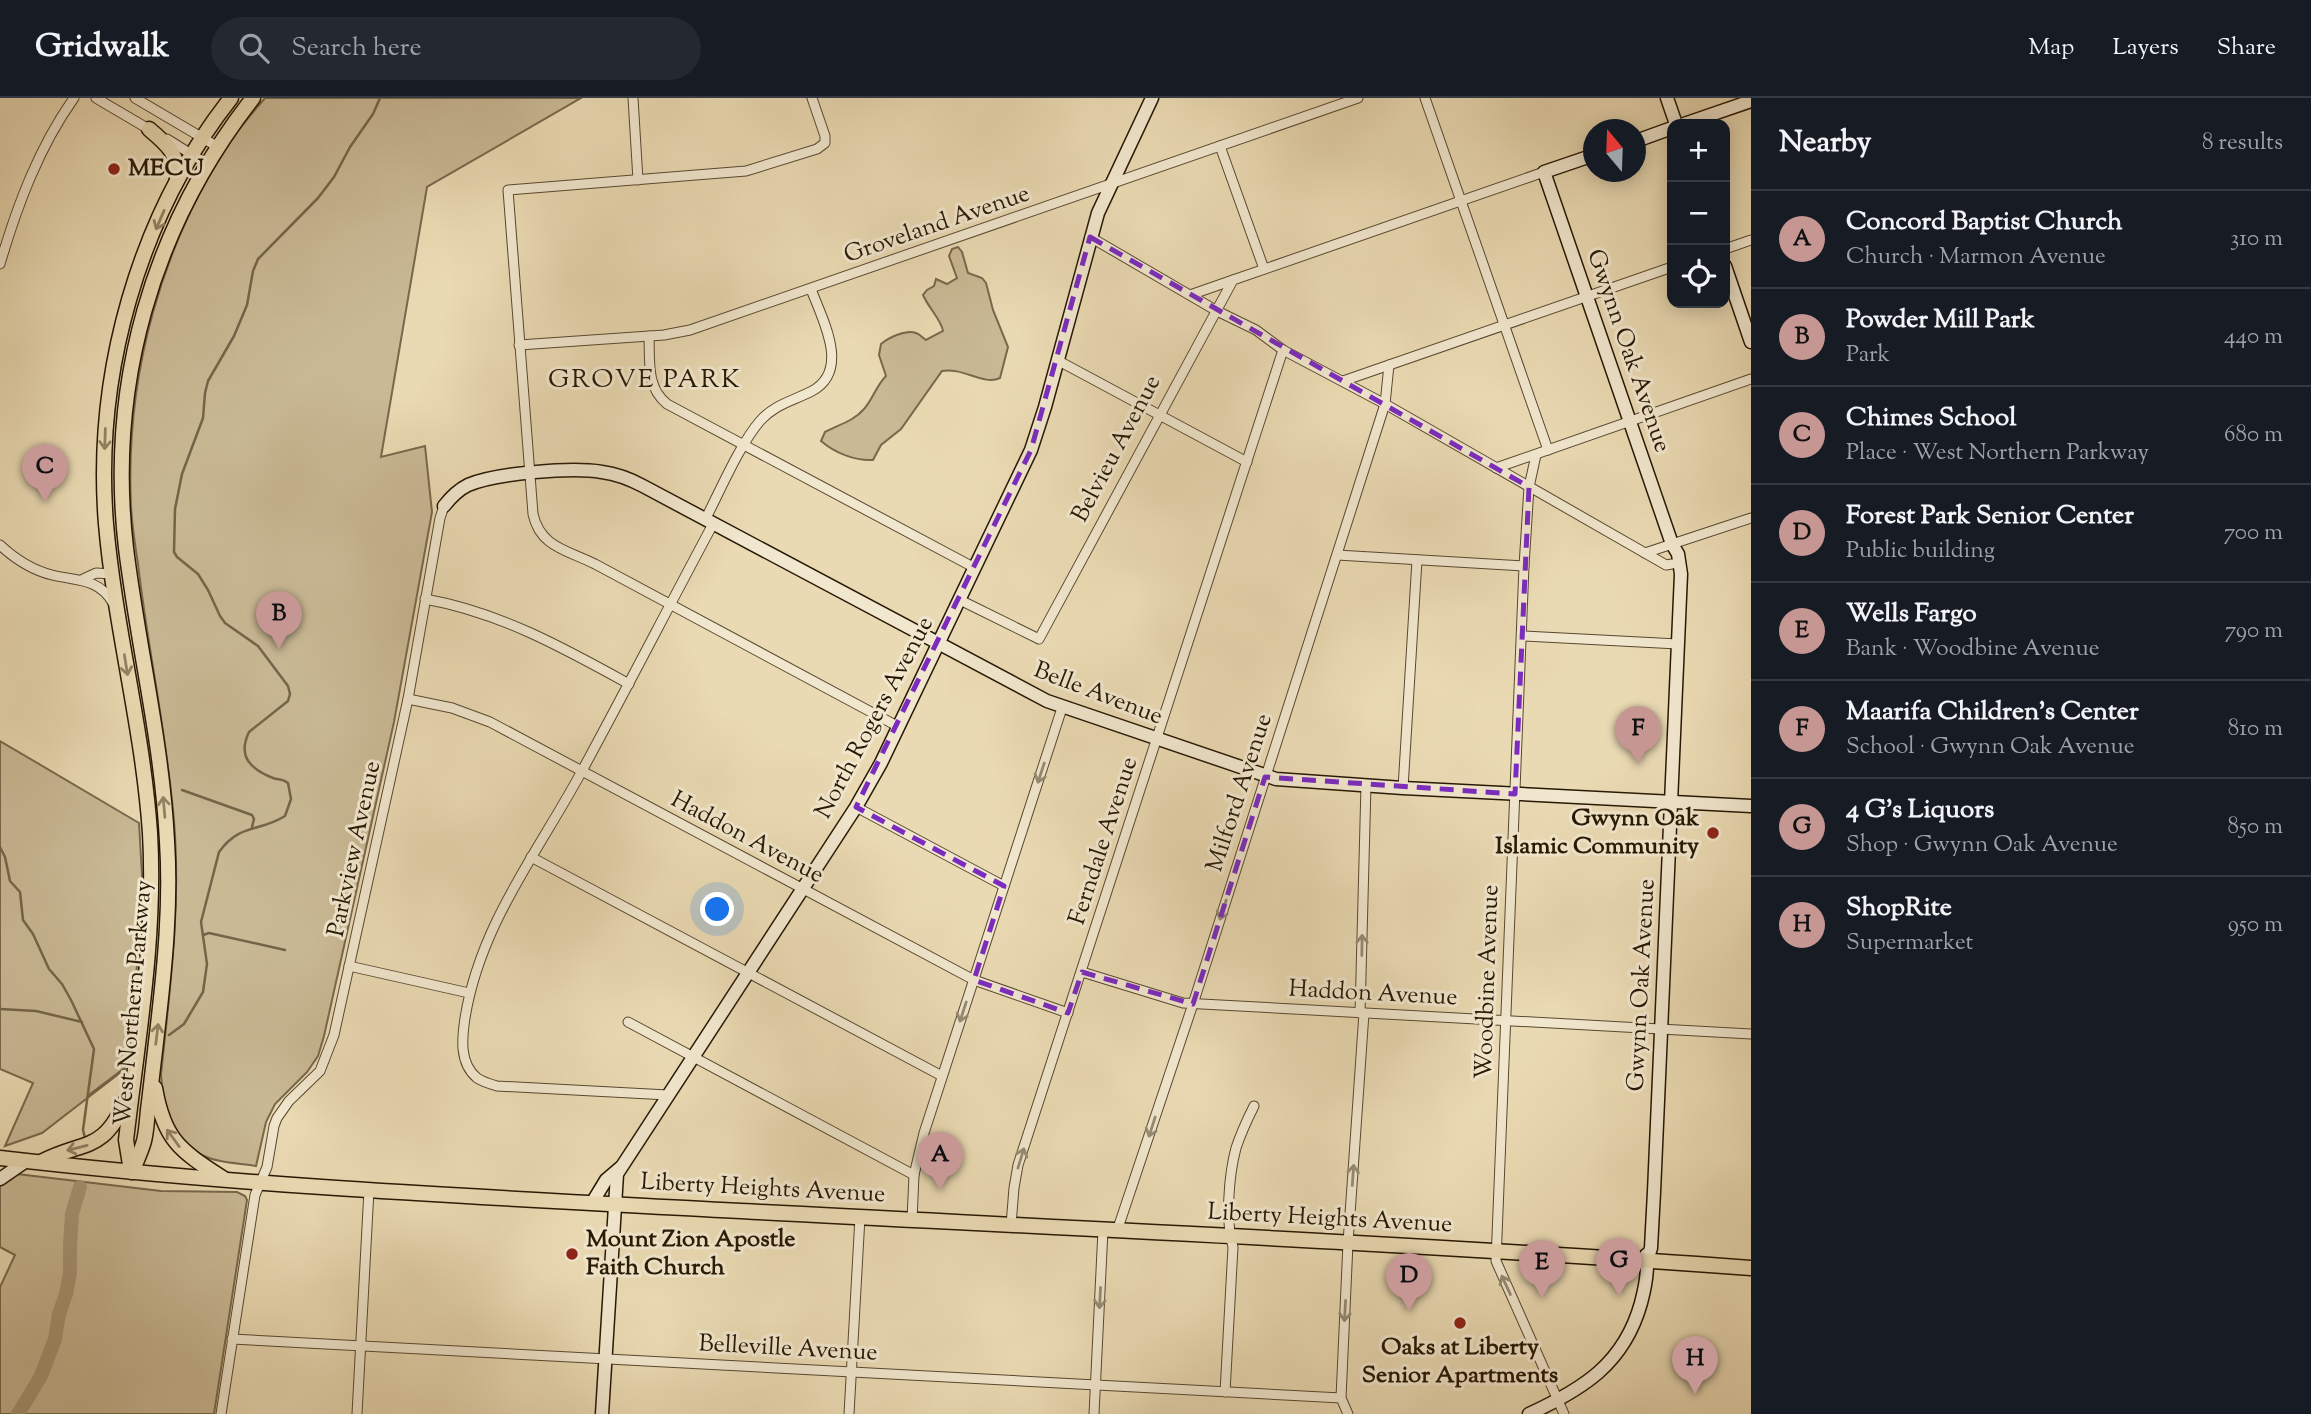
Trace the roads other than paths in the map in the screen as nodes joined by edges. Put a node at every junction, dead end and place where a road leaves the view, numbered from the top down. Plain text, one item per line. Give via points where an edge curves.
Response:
1 (74, 98) edge
2 (96, 98) edge
3 (135, 98) edge
4 (231, 98) edge
5 (253, 98) edge
6 (633, 98) edge
7 (812, 98) edge
8 (1152, 98) edge
9 (1358, 98) edge
10 (1425, 98) edge
11 (1667, 98) edge
12 (1751, 101) edge
13 (1672, 119) edge
14 (1699, 119) edge
15 (149, 129) junction
16 (1667, 129) edge
17 (1646, 137) edge
18 (202, 138) junction
19 (1220, 146) junction
20 (218, 147) junction
21 (192, 155) junction
22 (1583, 159) edge
23 (207, 164) junction
24 (1544, 173) junction
25 (638, 180) junction
26 (177, 184) junction
27 (1111, 185) junction
28 (1461, 202) junction
29 (1090, 237) junction
30 (1751, 240) edge
31 (1730, 247) edge
32 (0, 264) edge
33 (1264, 269) junction
34 (1667, 269) edge
35 (1233, 280) junction
36 (1730, 281) edge
37 (811, 289) junction
38 (1190, 295) junction
39 (1587, 296) junction
40 (1217, 311) junction
41 (1504, 325) junction
42 (649, 336) junction
43 (1751, 342) edge
44 (519, 345) junction
45 (1283, 351) junction
46 (1057, 360) junction
47 (1390, 365) junction
48 (1751, 379) edge
49 (1343, 381) junction
50 (1385, 404) junction
51 (1159, 415) junction
52 (1630, 421) junction
53 (745, 445) junction
54 (1548, 450) junction
55 (1536, 455) junction
56 (1247, 462) junction
57 (1496, 468) junction
58 (529, 473) junction
59 (1529, 487) junction
60 (444, 506) joint
61 (1751, 518) edge
62 (709, 522) junction
63 (1672, 544) junction
64 (0, 545) edge
65 (1645, 553) junction
66 (1337, 555) junction
67 (1417, 560) junction
68 (1672, 564) junction
69 (1524, 566) junction
70 (975, 568) junction
71 (112, 574) junction
72 (83, 579) junction
73 (130, 580) junction
74 (425, 600) junction
75 (960, 600) junction
76 (670, 604) junction
77 (118, 611) junction
78 (1522, 635) junction
79 (939, 644) junction
80 (1674, 644) junction
81 (629, 684) junction
82 (408, 699) junction
83 (1062, 708) junction
84 (899, 727) junction
85 (1157, 739) junction
86 (582, 771) junction
87 (1266, 775) junction
88 (1366, 785) junction
89 (1403, 788) junction
90 (1515, 794) junction
91 (1668, 801) junction
92 (1751, 806) edge
93 (856, 807) junction
94 (531, 857) junction
95 (1004, 886) junction
96 (802, 889) junction
97 (349, 966) junction
98 (1082, 972) junction
99 (748, 973) junction
100 (974, 980) junction
101 (469, 993) junction
102 (1193, 1004) junction
103 (1068, 1013) junction
104 (1362, 1013) junction
105 (1505, 1021) junction
106 (628, 1022) dead end
107 (1658, 1029) junction
108 (1751, 1034) edge
109 (692, 1056) junction
110 (152, 1075) junction
111 (942, 1076) junction
112 (133, 1084) junction
113 (668, 1095) junction
114 (1254, 1106) dead end
115 (0, 1158) edge
116 (33, 1161) junction
117 (620, 1168) junction
118 (132, 1172) junction
119 (914, 1175) junction
120 (0, 1179) edge
121 (225, 1180) junction
122 (261, 1182) junction
123 (369, 1190) junction
124 (592, 1203) junction
125 (614, 1204) junction
126 (860, 1217) junction
127 (912, 1220) junction
128 (1011, 1225) junction
129 (1110, 1230) junction
130 (1230, 1237) junction
131 (1348, 1243) junction
132 (1496, 1251) junction
133 (1647, 1261) junction
134 (1751, 1268) edge
135 (232, 1339) junction
136 (360, 1345) junction
137 (606, 1359) junction
138 (851, 1372) junction
139 (1096, 1385) junction
140 (1224, 1392) junction
141 (1341, 1398) junction
142 (1558, 1401) junction
143 (220, 1414) edge
144 (357, 1414) edge
145 (602, 1414) edge
146 (849, 1414) edge
147 (1094, 1414) edge
148 (1348, 1414) edge
149 (1530, 1414) edge
150 (1564, 1414) edge

1 - 32 street via 26,189
2 - 15 street
3 - 18 street
4 - 18 main road, West Northern Parkway
5 - 20 main road, West Northern Parkway
6 - 25 street
7 - 25 street via 825,136 821,147 746,171
8 - 27 street, North Rogers Avenue
9 - 19 street, Groveland Avenue
10 - 28 street
11 - 13 street
12 - 14 street
15 - 21 street
15 - 26 main road via 173,151
16 - 17 street
18 - 20 street
18 - 21 main road, West Northern Parkway
19 - 27 street, Groveland Avenue
19 - 33 street
20 - 23 main road, West Northern Parkway
21 - 23 street
21 - 26 main road, West Northern Parkway
22 - 24 street
23 - 73 main road, West Northern Parkway via 163,254 136,336 122,453
24 - 28 street
24 - 39 street, Gwynn Oak Avenue
25 - 44 street via 508,190
26 -> 71 main road, West Northern Parkway via 137,277 115,361 106,422 104,488
27 - 29 street, North Rogers Avenue
27 - 37 street, Groveland Avenue
28 - 33 street
28 - 41 street
29 - 38 street
29 - 46 street, North Rogers Avenue
30 - 31 street
33 - 35 street
34 - 39 street
35 - 38 street
35 - 40 street, Belvieu Avenue
36 - 43 street
37 - 42 street, Groveland Avenue via 690,330
37 - 53 street via 832,352 831,368 817,387 771,411
38 - 40 street
39 - 41 street
39 - 52 street, Gwynn Oak Avenue
40 - 45 street via 1256,330
40 - 51 street, Belvieu Avenue
41 - 47 street
41 - 54 street
42 - 44 street, Groveland Avenue
42 - 53 street via 651,382 660,398
44 - 58 street
45 - 49 street
45 - 56 street, Ferndale Avenue
46 - 51 street
46 - 70 street, North Rogers Avenue via 1031,450
47 - 49 street
47 - 50 street, Milford Avenue
48 - 52 street
49 - 50 street
50 - 57 street
50 - 66 street, Milford Avenue
51 - 56 street
51 - 75 street, Belvieu Avenue via 1039,639
52 - 54 street
52 - 63 street, Gwynn Oak Avenue
53 - 62 street
53 - 70 street
54 - 55 street
55 - 57 street
55 - 59 street, Woodbine Avenue
56 - 85 street, Ferndale Avenue
57 - 59 street
58 - 60 street, Belle Avenue via 468,485
58 - 62 street, Belle Avenue via 584,470 615,474
58 - 76 street via 533,514 544,538
59 - 65 street
59 - 69 street, Woodbine Avenue
60 - 74 street, Parkview Avenue
61 - 63 street
62 - 76 street
62 - 79 street, Belle Avenue
63 - 65 street
63 - 68 street, Gwynn Oak Avenue
63 - 80 street, Gwynn Oak Avenue via 1681,574
64 - 72 street via 38,571
65 - 68 street
66 - 67 street
66 - 87 street, Milford Avenue
67 - 69 street
67 - 89 street
68 - 80 street, Gwynn Oak Avenue
69 - 78 street, Woodbine Avenue
70 - 75 street, North Rogers Avenue
71 - 72 street via 96,573
71 - 73 main road
71 - 77 main road, West Northern Parkway
72 - 77 street via 106,592
110 -> 73 main road, West Northern Parkway via 168,926 167,840 158,751
74 - 81 street via 475,611 535,634
74 - 82 street, Parkview Avenue
75 - 79 street, North Rogers Avenue
76 - 81 street
76 - 84 street
77 -> 112 main road, West Northern Parkway via 151,856 149,941
78 - 80 street
78 - 90 street, Woodbine Avenue
79 - 83 street, Belle Avenue
79 - 84 street, North Rogers Avenue
80 - 91 street, Gwynn Oak Avenue
81 - 86 street
82 - 86 street, Haddon Avenue via 477,716
82 - 97 street, Parkview Avenue
83 - 85 street, Belle Avenue
83 -> 95 street
84 - 93 street, North Rogers Avenue
85 - 87 street, Belle Avenue
85 - 98 street, Ferndale Avenue
86 - 94 street
86 - 96 street, Haddon Avenue
87 - 88 street, Belle Avenue
87 -> 102 street, Milford Avenue
88 - 89 street, Belle Avenue
104 -> 88 street
89 - 90 street, Belle Avenue
90 - 91 street, Belle Avenue
90 - 105 street, Woodbine Avenue
91 - 92 street, Belle Avenue
91 - 107 street, Gwynn Oak Avenue
93 - 95 street
93 - 96 street, North Rogers Avenue
94 - 99 street
94 - 101 street via 488,938
95 - 100 street
96 - 99 street, North Rogers Avenue
96 - 100 street, Haddon Avenue
97 - 101 street
97 - 122 street, Parkview Avenue via 325,1060 277,1118
98 - 102 street, Haddon Avenue
98 - 103 street, Ferndale Avenue
99 - 109 street, North Rogers Avenue
99 - 111 street
100 - 103 street, Haddon Avenue
100 -> 111 street
101 - 113 street via 464,1054 477,1077 497,1086
102 - 104 street, Haddon Avenue
102 -> 129 street, Milford Avenue
128 -> 103 street, Ferndale Avenue via 1015,1177
104 - 105 street, Haddon Avenue
131 -> 104 street
105 - 107 street, Haddon Avenue
105 - 132 street, Woodbine Avenue
106 - 109 street
107 - 108 street, Haddon Avenue
107 - 133 street, Gwynn Oak Avenue via 1652,1236
109 - 113 street, North Rogers Avenue
109 - 119 street
110 - 118 main road, West Northern Parkway via 144,1140
121 -> 110 main road via 185,1153 171,1137
111 - 119 street
112 -> 116 main road via 106,1133 91,1144
112 - 118 main road, West Northern Parkway via 126,1140
113 - 117 street, North Rogers Avenue
114 - 130 street via 1234,1160
115 - 116 main road, Liberty Heights Avenue
116 - 118 main road, Liberty Heights Avenue
116 - 120 street
117 - 124 street
117 - 125 street, North Rogers Avenue
118 - 121 main road, Liberty Heights Avenue
119 - 127 street
121 - 122 main road, Liberty Heights Avenue
122 - 123 main road, Liberty Heights Avenue
122 - 135 street, Parkview Avenue via 255,1195
123 - 124 main road, Liberty Heights Avenue
123 - 136 street
124 - 125 main road, Liberty Heights Avenue
125 - 126 main road, Liberty Heights Avenue
125 - 137 street, North Rogers Avenue
126 - 127 main road, Liberty Heights Avenue
126 - 138 street
127 - 128 main road, Liberty Heights Avenue
128 - 129 main road, Liberty Heights Avenue
129 - 130 main road, Liberty Heights Avenue
129 -> 139 street, Milford Avenue
130 - 131 main road, Liberty Heights Avenue
130 - 140 street
131 - 132 main road, Liberty Heights Avenue
131 -> 141 street
132 - 133 main road, Liberty Heights Avenue
142 -> 132 street, Woodbine Avenue via 1497,1265
133 - 134 main road, Liberty Heights Avenue
133 - 142 street, Gwynn Oak Avenue via 1642,1301 1622,1348 1586,1383
135 - 136 street, Belleville Avenue
135 - 143 street, Parkview Avenue
136 - 137 street, Belleville Avenue
136 - 144 street
137 - 138 street, Belleville Avenue
137 - 145 street, North Rogers Avenue
138 - 139 street, Belleville Avenue
138 - 146 street
139 - 140 street, Belleville Avenue
139 - 147 street, Milford Avenue
140 - 141 street, Belleville Avenue
141 - 148 street
142 - 149 street, Gwynn Oak Avenue
142 - 150 street, Woodbine Avenue

